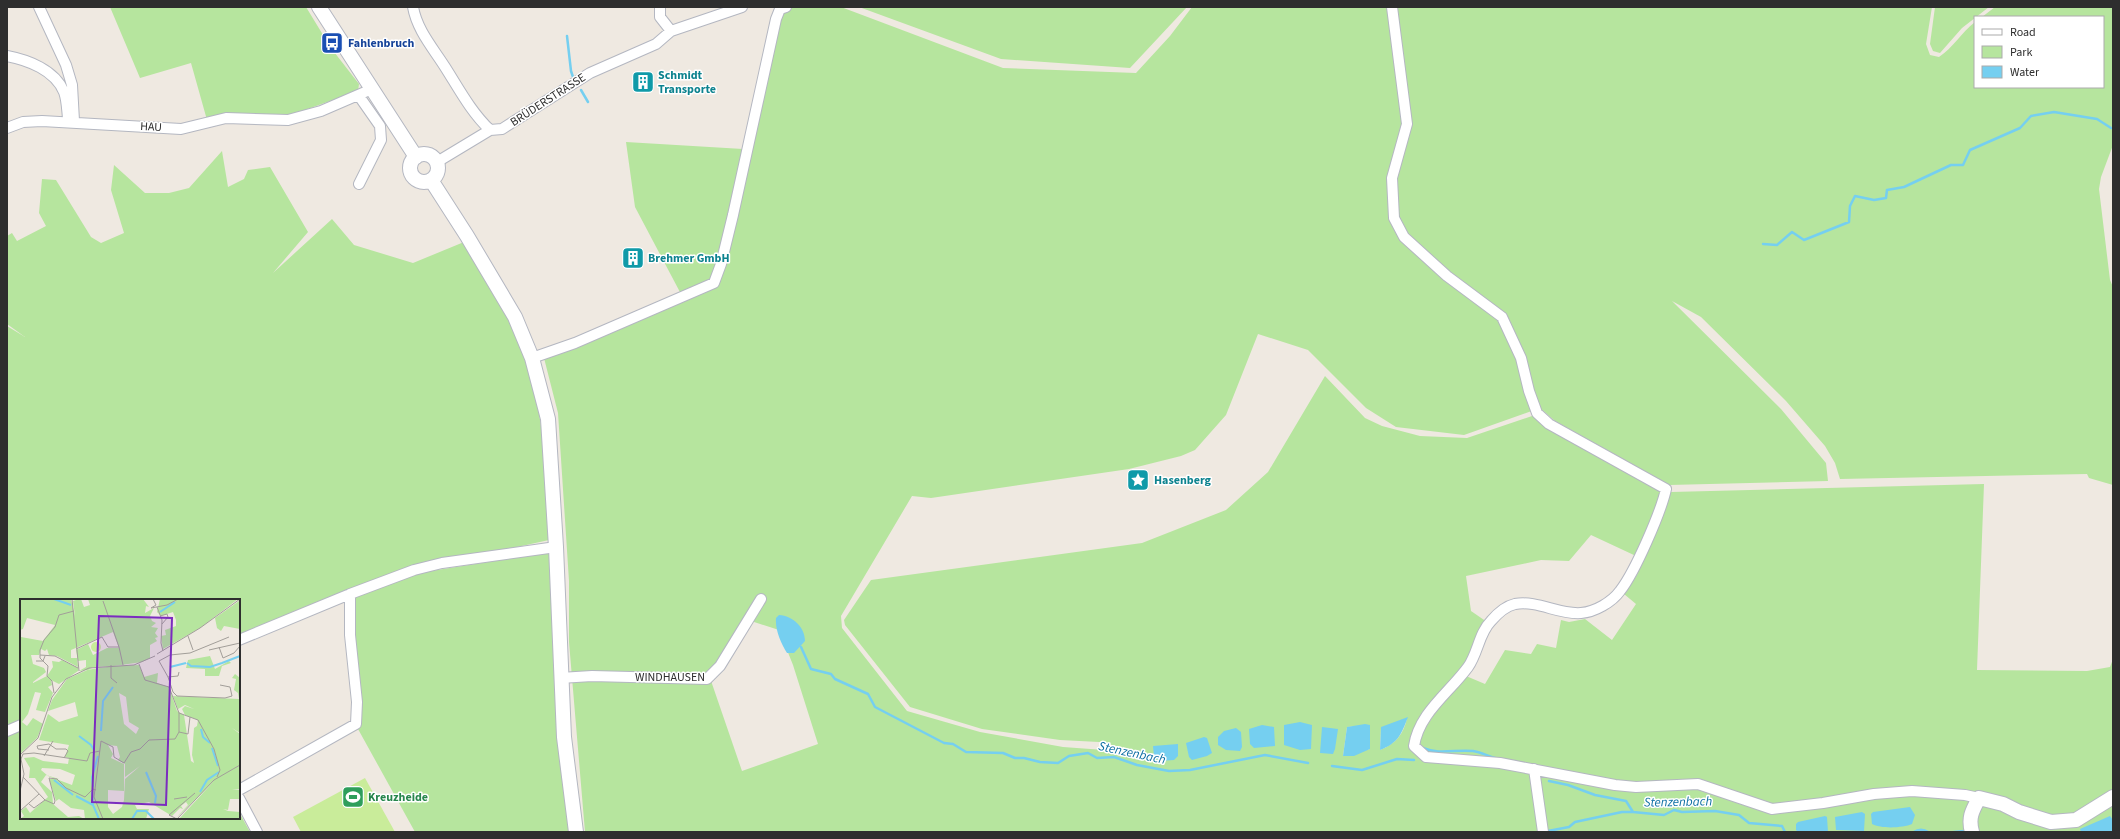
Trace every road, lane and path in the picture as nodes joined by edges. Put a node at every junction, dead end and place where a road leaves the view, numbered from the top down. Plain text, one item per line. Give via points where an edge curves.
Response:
1 (39, 7) edge
2 (319, 7) edge
3 (413, 7) edge
4 (660, 7) edge
5 (742, 7) edge
6 (786, 7) edge
7 (1392, 7) edge
8 (671, 31) junction
9 (7, 56) edge
10 (372, 89) junction
11 (359, 96) junction
12 (72, 122) junction
13 (7, 128) edge
14 (490, 130) junction
15 (416, 156) junction
16 (437, 162) junction
17 (431, 180) junction
18 (359, 184) dead end
19 (532, 358) junction
20 (556, 547) junction
21 (350, 594) junction
22 (760, 599) dead end
23 (240, 640) edge
24 (560, 678) junction
25 (20, 725) edge
26 (7, 731) edge
27 (1534, 769) junction
28 (240, 789) edge
29 (2113, 797) edge
30 (1979, 798) junction
31 (240, 800) edge
32 (256, 832) edge
33 (576, 832) edge
34 (1543, 832) edge
35 (1972, 832) edge

1 - 12 street via 66,65 72,85
2 - 10 main road
3 - 14 street via 422,33 477,118
4 - 8 street via 660,17
5 - 8 street, BRÜDERSTRASSE
6 - 19 street via 780,9 776,19 731,222 714,283 575,343
7 - 27 street via 1407,124 1392,178 1394,218 1404,237 1447,276 1502,318 1521,358 1537,412 1549,424 1666,489 1636,564 1620,592 1596,610 1582,613 1566,613 1533,604 1515,604 1502,610 1489,622 1468,666 1436,703 1415,737 1414,746 1426,757 1500,763
8 - 14 street, BRÜDERSTRASSE via 656,44 590,73 518,121 502,129
9 - 12 street via 37,65 57,82 64,92
10 - 11 street
10 - 15 main road
11 - 12 street, HAU via 321,111 288,120 226,118 181,129
11 - 18 street via 380,126 381,140
12 - 13 street, HAU via 23,122
14 - 16 street, BRÜDERSTRASSE
15 - 16 main road via 426,154
15 - 17 main road via 410,167 412,176 420,182
16 - 17 main road via 438,170
17 - 19 main road via 516,317
19 - 20 main road via 548,419
20 - 21 street via 421,568
20 - 24 main road
21 - 23 street
21 - 28 street via 350,635 357,702 356,724
22 - 24 street, WINDHAUSEN via 720,666 708,679 592,676
24 - 33 main road via 564,737
25 - 26 street
27 - 30 street via 1629,786 1698,784 1772,809 1912,791
27 - 34 street
29 - 30 main road via 2076,820 2051,822
30 - 35 main road via 1970,814
31 - 32 street

